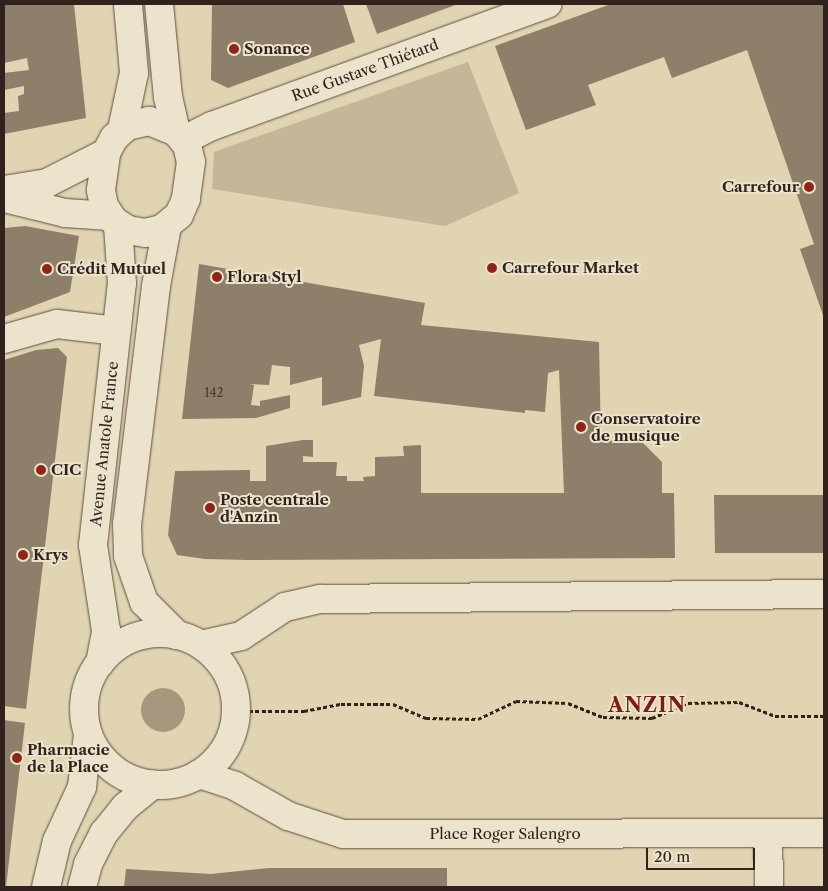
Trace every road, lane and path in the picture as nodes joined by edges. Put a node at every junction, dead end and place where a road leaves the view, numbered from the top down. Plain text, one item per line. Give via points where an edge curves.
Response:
1 (128, 4) edge
2 (159, 4) edge
3 (548, 4) edge
4 (122, 130) junction
5 (180, 136) junction
6 (106, 153) junction
7 (4, 190) edge
8 (4, 198) edge
9 (114, 220) junction
10 (167, 226) junction
11 (117, 332) junction
12 (4, 339) edge
13 (824, 594) edge
14 (189, 640) junction
15 (100, 662) junction
16 (236, 711) junction
17 (824, 716) edge
18 (88, 734) junction
19 (199, 774) junction
20 (154, 784) junction
21 (768, 833) junction
22 (824, 833) edge
23 (46, 887) edge
24 (82, 887) edge
25 (769, 887) edge

1 - 4 main road, Avenue Anatole France via 134,73
2 - 5 main road via 168,97
3 - 5 main road, Rue Gustave Thiétard
4 - 5 main road via 149,121
4 - 6 main road, Avenue Anatole France
5 - 10 main road via 191,162 186,198 180,215
6 - 7 main road via 47,183
6 - 9 main road, Avenue Anatole France via 101,196
8 - 9 main road via 57,212
9 - 10 main road via 145,233
9 - 11 main road, Avenue Anatole France via 123,269
10 - 14 main road via 128,514 128,556 144,602
11 - 12 main road via 57,324
11 - 15 main road, Avenue Anatole France via 93,545 106,631
13 - 14 main road via 320,599 285,608 241,636
14 - 15 main road via 155,633 134,638 115,647
14 - 16 main road via 227,673
15 - 18 main road via 89,681 84,702
16 - 17 path via 304,711 341,704 393,704 426,718 478,719 516,701 568,703 603,717 652,718 688,703 739,702 775,716
16 - 19 main road via 226,747
18 - 20 main road via 98,754 113,769 132,780
18 - 23 main road via 82,787 58,841
19 - 20 main road via 172,784
19 - 21 main road, Place Roger Salengro via 236,786 288,816 344,834
20 - 24 main road via 126,807 104,833 88,864
21 - 22 main road, Place Roger Salengro
21 - 25 main road

